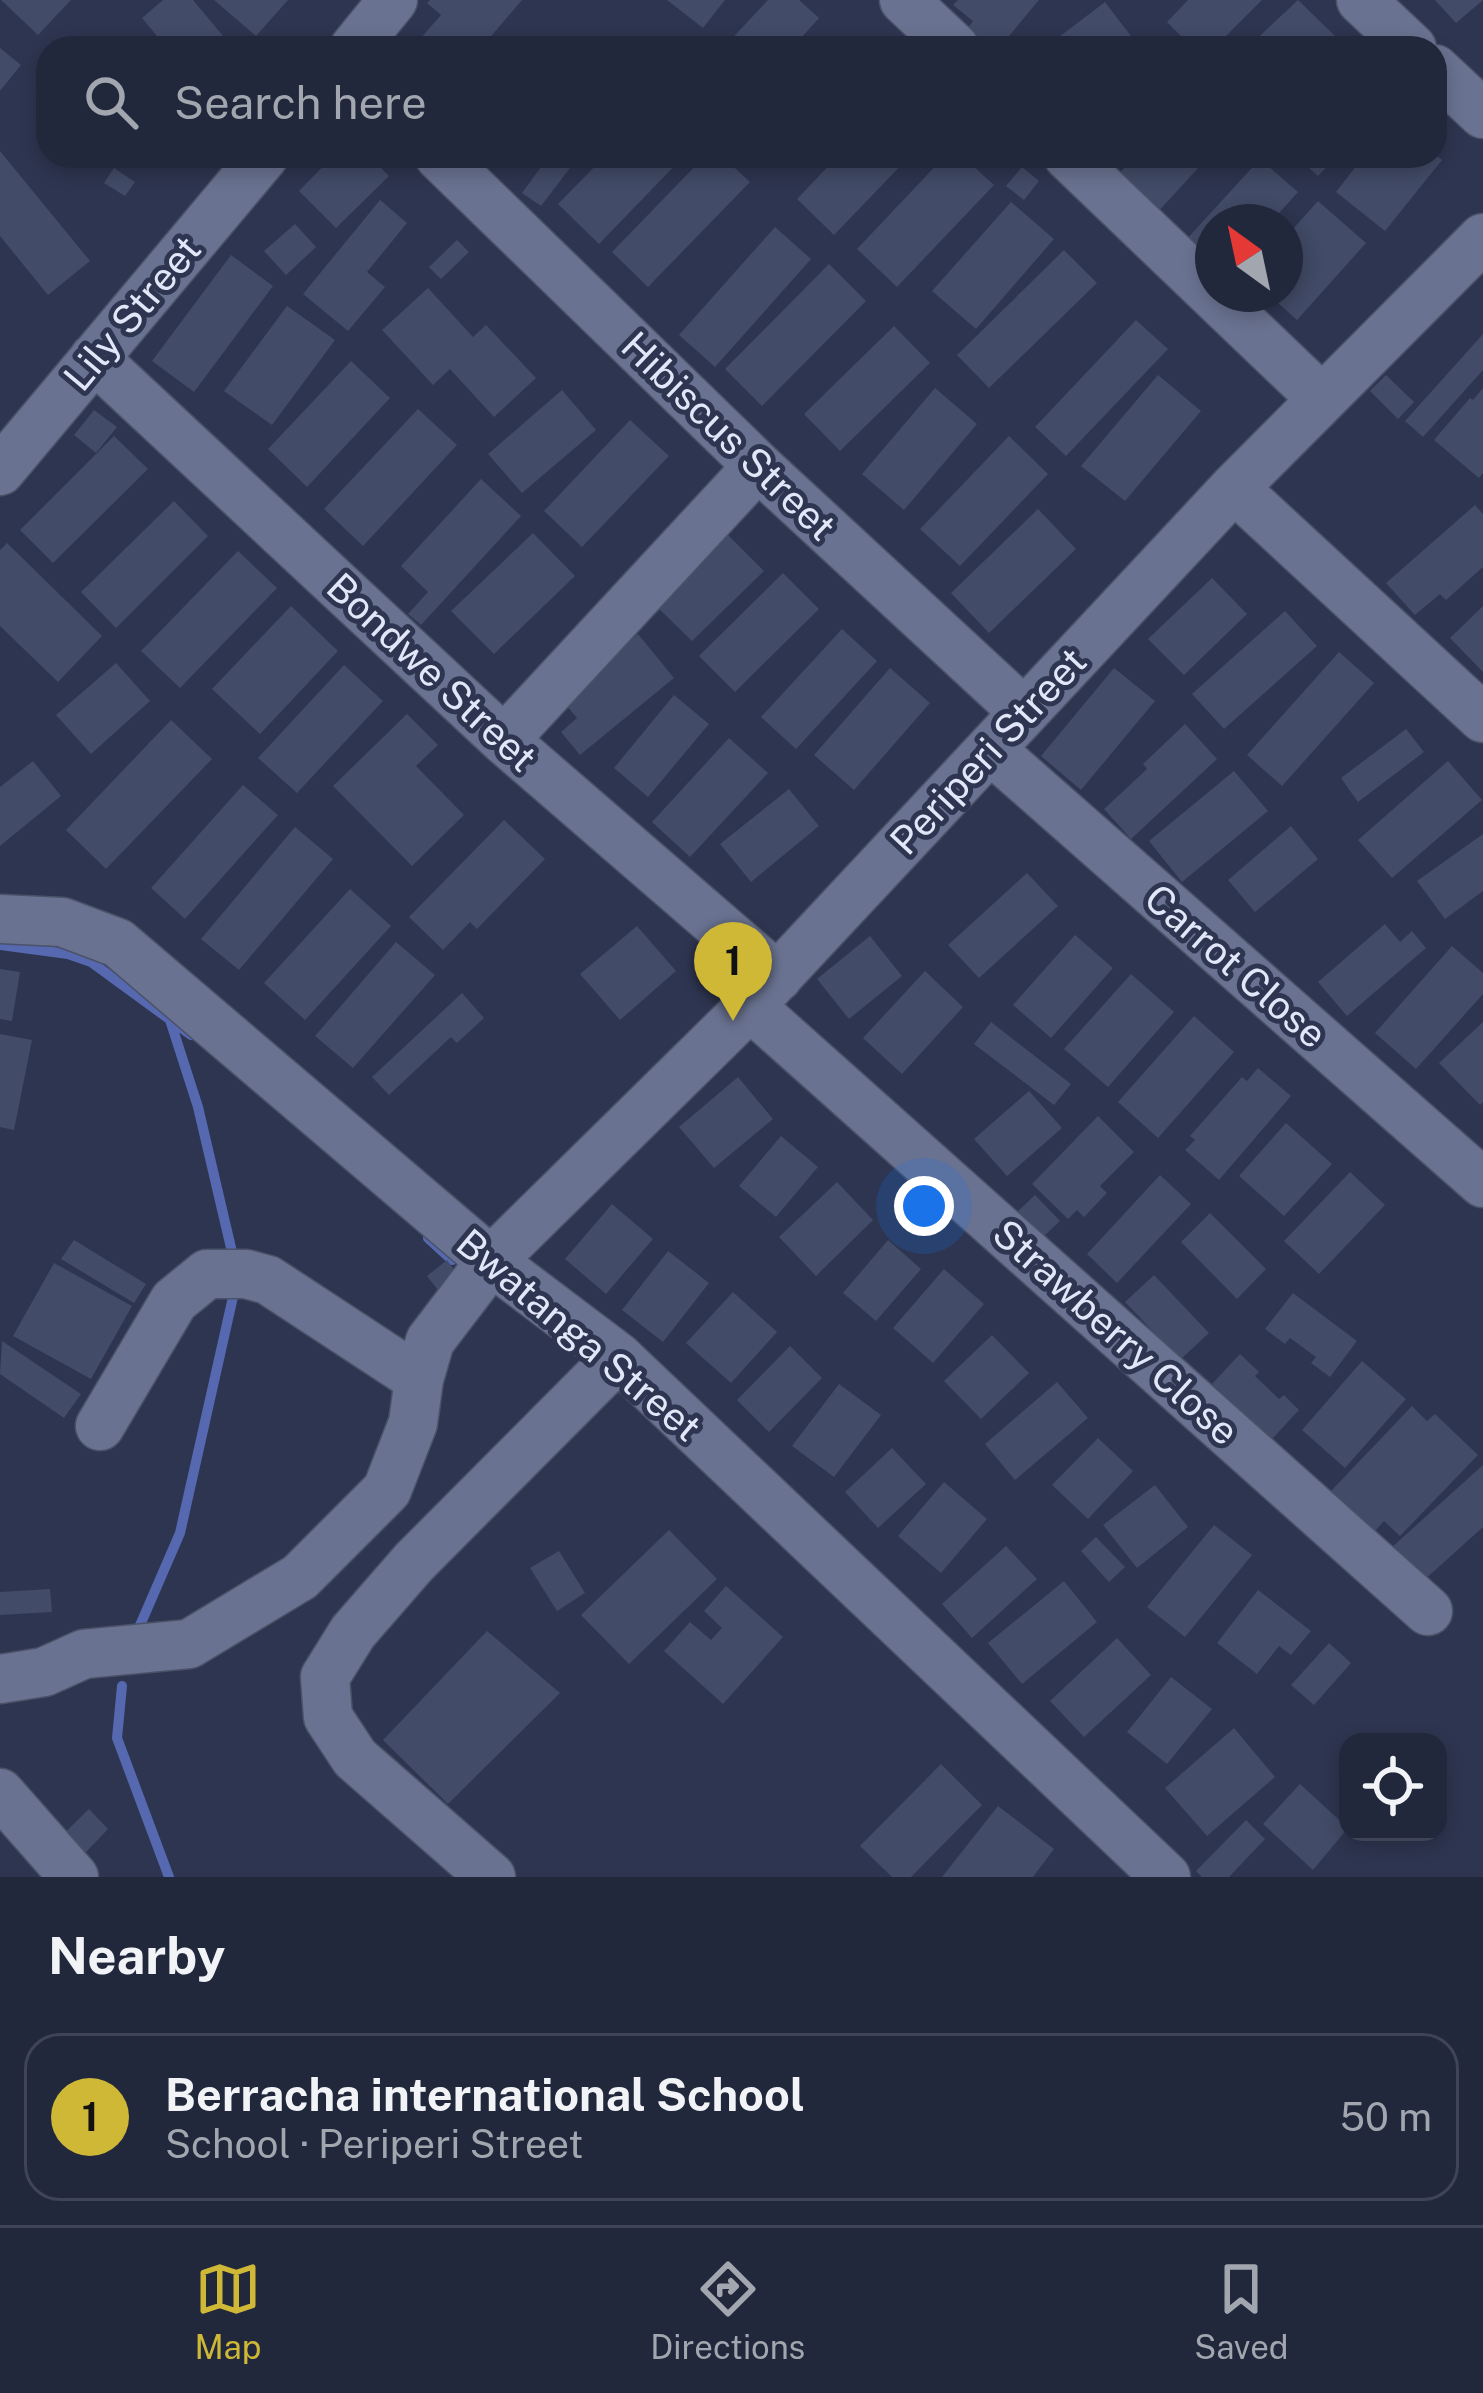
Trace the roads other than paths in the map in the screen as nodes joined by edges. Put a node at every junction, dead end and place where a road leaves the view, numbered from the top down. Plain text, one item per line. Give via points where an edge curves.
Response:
1 (393, 0) edge
2 (904, 0) edge
3 (1361, 0) edge
4 (364, 36) edge
5 (942, 36) edge
6 (1399, 36) edge
7 (1447, 81) edge
8 (1483, 114) edge
9 (254, 168) edge
10 (451, 168) edge
11 (1081, 168) edge
12 (1483, 238) edge
13 (94, 358) junction
14 (1322, 399) junction
15 (758, 466) junction
16 (0, 471) edge
17 (1234, 488) junction
18 (1024, 712) junction
19 (1483, 718) edge
20 (504, 740) junction
21 (990, 749) junction
22 (0, 919) edge
23 (764, 991) junction
24 (1483, 1183) edge
25 (491, 1262) junction
26 (618, 1357) junction
27 (419, 1379) junction
28 (100, 1426) dead end
29 (1428, 1611) dead end
30 (0, 1679) edge
31 (0, 1793) edge
32 (74, 1877) edge
33 (491, 1877) edge
34 (1166, 1877) edge

1 - 4 street
2 - 5 street
3 - 6 street
7 - 8 street
9 - 13 street, Lily Street
10 - 15 street, Hibiscus Street
11 - 14 street
12 - 14 street, Periperi Street
13 - 16 street, Lily Street
13 - 20 street, Bondwe Street
14 - 17 street, Periperi Street
15 - 18 street, Hibiscus Street
15 - 20 street
17 - 18 street, Periperi Street
17 - 19 street
18 - 21 street, Periperi Street
20 - 23 street, Bondwe Street
21 - 23 street, Periperi Street
21 - 24 street, Carrot Close
22 - 25 street, Bwatanga Street via 62,922 118,943
23 - 25 street, Periperi Street
23 - 29 street, Strawberry Close
25 - 26 street, Bwatanga Street
25 - 27 street, Periperi Street via 430,1341
26 - 33 street via 414,1562 326,1677 328,1717 355,1758
26 - 34 street, Bwatanga Street
27 - 28 street via 268,1280 207,1274 174,1301
27 - 30 street, Periperi Street via 413,1423 387,1490 300,1577 189,1644 84,1654
31 - 32 street

